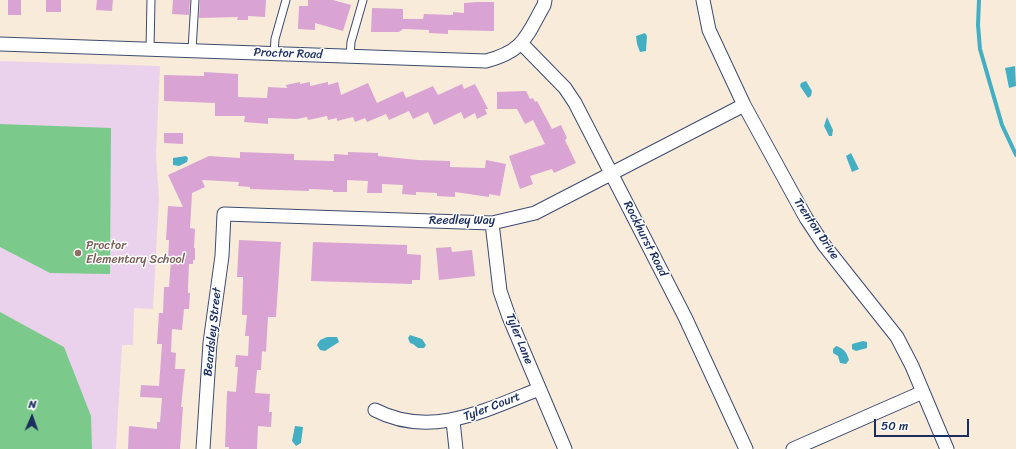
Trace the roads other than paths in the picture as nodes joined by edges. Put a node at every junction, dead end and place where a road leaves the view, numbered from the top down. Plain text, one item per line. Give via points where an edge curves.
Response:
1 (152, 0) edge
2 (194, 0) edge
3 (286, 0) edge
4 (363, 0) edge
5 (545, 0) edge
6 (703, 0) edge
7 (0, 44) edge
8 (522, 44) junction
9 (150, 49) junction
10 (192, 50) junction
11 (274, 53) junction
12 (350, 57) junction
13 (744, 105) junction
14 (611, 174) junction
15 (224, 214) joint
16 (492, 223) junction
17 (539, 389) junction
18 (923, 392) junction
19 (375, 410) dead end
20 (453, 421) junction
21 (203, 449) edge
22 (456, 449) edge
23 (565, 449) edge
24 (746, 449) edge
25 (793, 449) edge
26 (947, 449) edge

1 - 9 lane
2 - 10 lane
3 - 11 lane
4 - 12 lane via 351,42
5 - 8 street, Proctor Road
6 - 13 street, Trenton Drive via 709,30
7 - 9 street, Proctor Road
8 - 12 street, Proctor Road via 499,58 486,61
8 - 14 street, Rockhurst Road via 571,95
9 - 10 street, Proctor Road
10 - 11 street, Proctor Road
11 - 12 street, Proctor Road
13 - 14 street, Reedley Way
13 - 18 street, Trenton Drive via 806,218 824,245 897,337
14 - 16 street, Reedley Way via 535,213
14 - 24 street, Rockhurst Road via 688,323
15 - 16 street, Reedley Way
15 - 21 street, Beardsley Street via 222,256 210,343
16 - 17 street, Tyler Lane via 500,291
17 - 20 street, Tyler Court via 473,416
17 - 23 street, Tyler Lane
18 - 25 street
18 - 26 street, Trenton Drive
19 - 20 street, Tyler Court via 390,418 414,422
20 - 22 street

